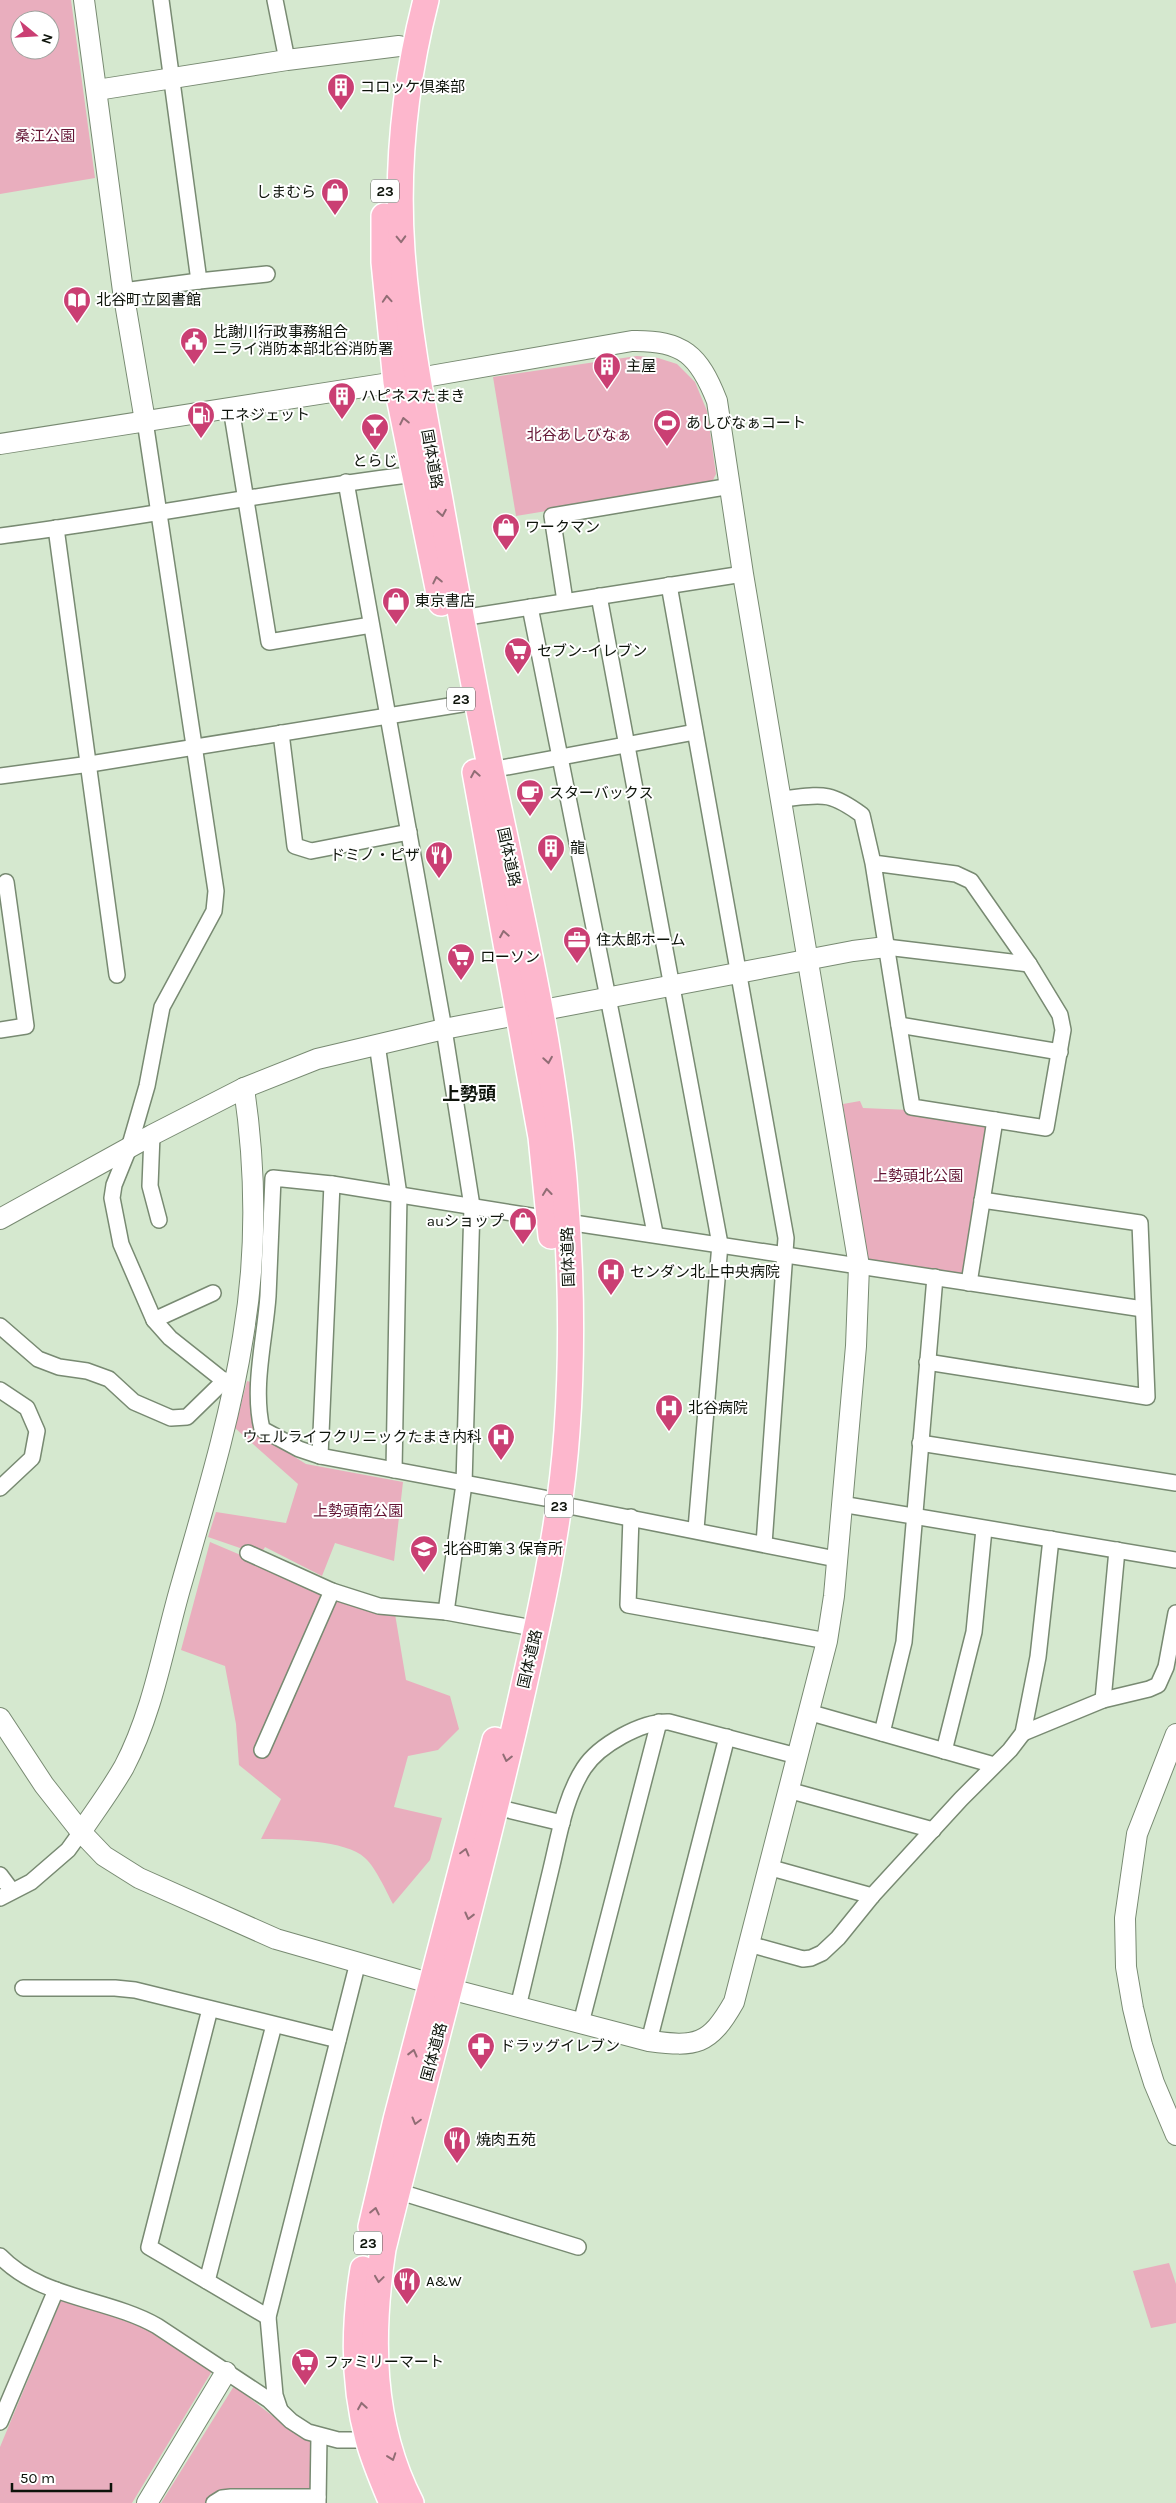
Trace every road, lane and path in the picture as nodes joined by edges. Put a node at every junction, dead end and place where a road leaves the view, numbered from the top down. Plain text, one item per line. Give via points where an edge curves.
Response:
1 (84, 0) edge
2 (161, 0) edge
3 (275, 0) edge
4 (409, 0) edge
5 (426, 0) edge
6 (399, 46) junction
7 (287, 60) junction
8 (172, 77) junction
9 (96, 90) junction
10 (267, 274) dead end
11 (198, 281) junction
12 (124, 291) junction
13 (407, 380) junction
14 (231, 408) junction
15 (145, 421) junction
16 (0, 444) edge
17 (415, 474) junction
18 (346, 482) junction
19 (731, 486) junction
20 (246, 499) junction
21 (159, 514) junction
22 (56, 528) junction
23 (0, 536) edge
24 (743, 574) junction
25 (669, 586) junction
26 (599, 596) junction
27 (565, 601) junction
28 (530, 607) junction
29 (461, 618) junction
30 (371, 625) junction
31 (462, 704) junction
32 (388, 717) junction
33 (695, 732) junction
34 (281, 733) junction
35 (626, 746) junction
36 (193, 748) junction
37 (560, 758) junction
38 (90, 764) junction
39 (491, 770) junction
40 (0, 776) edge
41 (782, 800) junction
42 (409, 832) junction
43 (873, 863) junction
44 (6, 882) dead end
45 (886, 947) junction
46 (809, 960) junction
47 (1029, 964) junction
48 (740, 973) junction
49 (117, 974) dead end
50 (672, 986) junction
51 (607, 998) junction
52 (530, 1014) junction
53 (899, 1025) junction
54 (444, 1029) junction
55 (0, 1030) edge
56 (377, 1044) junction
57 (1060, 1052) junction
58 (244, 1088) junction
59 (995, 1120) junction
60 (152, 1135) junction
61 (129, 1148) junction
62 (332, 1184) junction
63 (399, 1195) junction
64 (982, 1200) junction
65 (472, 1206) junction
66 (0, 1219) edge
67 (159, 1220) dead end
68 (558, 1220) junction
69 (655, 1233) junction
70 (720, 1244) junction
71 (785, 1254) junction
72 (859, 1266) junction
73 (935, 1277) junction
74 (969, 1282) junction
75 (213, 1293) dead end
76 (1143, 1309) junction
77 (154, 1320) junction
78 (0, 1326) edge
79 (927, 1362) junction
80 (229, 1384) junction
81 (0, 1390) edge
82 (920, 1443) junction
83 (320, 1456) junction
84 (394, 1470) junction
85 (1176, 1483) edge
86 (464, 1484) junction
87 (0, 1488) edge
88 (552, 1501) junction
89 (841, 1504) junction
90 (631, 1516) junction
91 (913, 1517) junction
92 (696, 1529) junction
93 (984, 1529) junction
94 (1051, 1540) junction
95 (764, 1544) junction
96 (1117, 1550) junction
97 (248, 1554) dead end
98 (836, 1559) junction
99 (1176, 1560) edge
100 (332, 1591) junction
101 (446, 1612) junction
102 (1176, 1613) edge
103 (522, 1626) junction
104 (827, 1641) junction
105 (1103, 1700) junction
106 (808, 1712) junction
107 (0, 1718) edge
108 (658, 1722) junction
109 (882, 1733) junction
110 (1023, 1733) junction
111 (1176, 1734) edge
112 (727, 1737) junction
113 (262, 1750) dead end
114 (944, 1751) junction
115 (797, 1756) junction
116 (994, 1765) junction
117 (788, 1790) junction
118 (496, 1807) junction
119 (562, 1823) junction
120 (933, 1830) junction
121 (81, 1832) junction
122 (768, 1868) junction
123 (0, 1875) edge
124 (6, 1894) edge
125 (872, 1896) junction
126 (749, 1944) junction
127 (358, 1962) junction
128 (441, 1986) junction
129 (23, 1988) dead end
130 (518, 2007) junction
131 (210, 2010) junction
132 (581, 2023) junction
133 (274, 2025) junction
134 (338, 2040) junction
135 (649, 2041) junction
136 (1176, 2136) edge
137 (397, 2191) junction
138 (578, 2247) dead end
139 (0, 2256) edge
140 (207, 2281) junction
141 (56, 2290) junction
142 (268, 2317) junction
143 (226, 2372) junction
144 (280, 2410) junction
145 (0, 2422) edge
146 (319, 2436) junction
147 (367, 2438) junction
148 (318, 2500) edge
149 (147, 2503) edge
150 (214, 2503) edge
151 (392, 2503) edge
152 (411, 2503) edge

1 - 9 street
2 - 8 street
3 - 7 street
4 - 6 main road, 国体道路 / 23
5 -> 13 main road, 国体道路 / 23 via 404,116 400,198
6 - 7 street
13 -> 6 main road, 国体道路 / 23 via 384,262 389,113
7 - 8 street
8 - 9 street
8 - 11 street
9 - 12 street
10 - 11 street
11 - 12 street
12 - 15 street
13 - 14 street
17 -> 13 main road, 国体道路 / 23
13 - 19 street via 632,341 672,346 685,351 706,375 717,400
13 -> 29 main road, 国体道路 / 23
14 - 15 street
14 - 20 street
15 - 16 street
15 - 21 street
17 - 18 street
31 -> 17 main road, 国体道路 / 23
18 - 20 street
18 - 30 street
19 - 24 street
19 - 27 street via 552,516
20 - 21 street
20 - 30 street via 269,642
21 - 22 street
21 - 36 street
22 - 23 street
22 - 38 street
24 - 25 street
24 - 41 street
25 - 26 street
25 - 33 street
26 - 27 street
26 - 35 street
27 - 28 street
28 - 29 street
28 - 37 street
29 - 39 main road, 国体道路 / 23
30 - 32 street
31 - 32 street
52 -> 31 main road, 国体道路 / 23
32 - 34 street
32 - 42 street
33 - 35 street
33 - 48 street
34 - 36 street
34 - 42 street via 295,846 311,851
35 - 37 street
35 - 50 street
36 - 38 street
36 - 61 street via 216,891 214,911 162,1007 147,1086
37 - 39 street
37 - 51 street
38 - 40 street
38 - 49 street
39 - 52 main road, 国体道路 / 23
41 - 43 street via 827,795 854,809 862,815
41 - 46 street
42 - 54 street
43 - 45 street
43 - 47 street via 956,874 972,881
44 - 55 street via 26,1026
45 - 46 street
45 - 47 street
45 - 53 street
46 - 48 street
46 - 72 street
47 - 57 street via 1060,1015 1063,1030
48 - 50 street
48 - 71 street via 786,1238
50 - 51 street
50 - 70 street
51 - 52 street
51 - 69 street
52 - 54 street
52 - 68 main road, 国体道路 / 23 via 559,1133
53 - 57 street
53 - 59 street via 912,1107
54 - 56 street
54 - 65 street
56 - 58 street via 317,1059
56 - 63 street
57 - 59 street via 1046,1128
58 - 60 street
58 - 80 street via 251,1135 250,1283 243,1336
59 - 64 street
60 - 61 street
60 - 67 street via 150,1186
61 - 66 street
61 - 77 street via 112,1198 122,1244
62 - 63 street
62 - 83 street
62 - 83 street via 273,1178 268,1296 259,1388 262,1429 299,1449
63 - 65 street
63 - 84 street
64 - 74 street
64 - 76 street via 1140,1224
65 - 68 street
65 - 86 street
68 - 69 street
68 - 88 main road, 国体道路 / 23 via 570,1370 567,1434
69 - 70 street
70 - 71 street
70 - 92 street
71 - 72 street
71 - 95 street
72 - 73 street
72 - 89 street via 856,1346
73 - 74 street
73 - 79 street
74 - 76 street
75 - 77 street
76 - 79 street via 1147,1397
77 - 80 street via 170,1338
78 - 80 street via 38,1359 109,1378 134,1402 171,1418 187,1417
79 - 82 street
80 - 121 street via 199,1521 149,1703 124,1767
81 - 87 street via 27,1408 37,1431 32,1458
82 - 85 street
82 - 91 street
83 - 84 street
84 - 86 street
86 - 88 street
86 - 101 street
88 - 90 street
88 - 103 main road, 国体道路 / 23
88 -> 118 main road, 国体道路 / 23 via 549,1571
89 - 91 street
89 - 98 street
90 - 92 street
90 - 104 street via 628,1605
91 - 93 street
91 - 109 street via 904,1642
92 - 95 street
93 - 94 street
93 - 114 street via 974,1632
94 - 96 street
94 - 110 street via 1038,1657
95 - 98 street
96 - 99 street
96 - 105 street
97 - 100 street
98 - 104 street
100 - 101 street via 379,1606
100 - 113 street
101 - 103 street
102 - 105 street via 1165,1672 1158,1684
128 -> 103 main road, 国体道路 / 23
104 - 106 street
105 - 110 street
106 - 109 street
106 - 115 street
107 - 121 street via 44,1785
108 - 112 street
108 - 119 street via 618,1739 585,1766 575,1784
108 - 132 street
109 - 114 street
110 - 116 street
111 - 136 street via 1137,1834 1125,1918 1126,1967 1142,2045
112 - 115 street
112 - 135 street
114 - 116 street
115 - 117 street
116 - 120 street
117 - 120 street
117 - 122 street
118 - 119 street
118 -> 128 main road, 国体道路 / 23
119 - 130 street
120 - 125 street
121 - 124 street via 68,1850 31,1882
121 - 127 street via 104,1856 139,1878 276,1938
122 - 125 street
122 - 126 street
123 - 124 street
125 - 126 street via 838,1938 822,1953 811,1958
126 - 135 street via 734,2002 723,2022 710,2035 696,2043 680,2045
127 - 128 street
127 - 134 street
128 - 130 street
128 -> 137 main road, 国体道路 / 23
147 -> 128 main road, 国体道路 / 23 via 358,2382 356,2335 359,2293 389,2149
129 - 131 street via 136,1990
130 - 132 street
131 - 133 street
131 - 140 street via 149,2247
132 - 135 street
133 - 134 street
133 - 140 street
134 - 142 street
137 - 138 street
137 -> 152 main road, 国体道路 / 23 via 376,2296 375,2375 391,2457
139 - 141 street via 26,2277
140 - 142 street
141 - 143 street via 143,2318
141 - 145 street
142 - 144 street via 275,2395
143 - 144 street
143 - 149 street
144 - 146 street via 302,2429
146 - 147 street via 338,2440
146 - 148 street
147 - 151 main road, 国体道路 / 23
148 - 150 street via 222,2498

